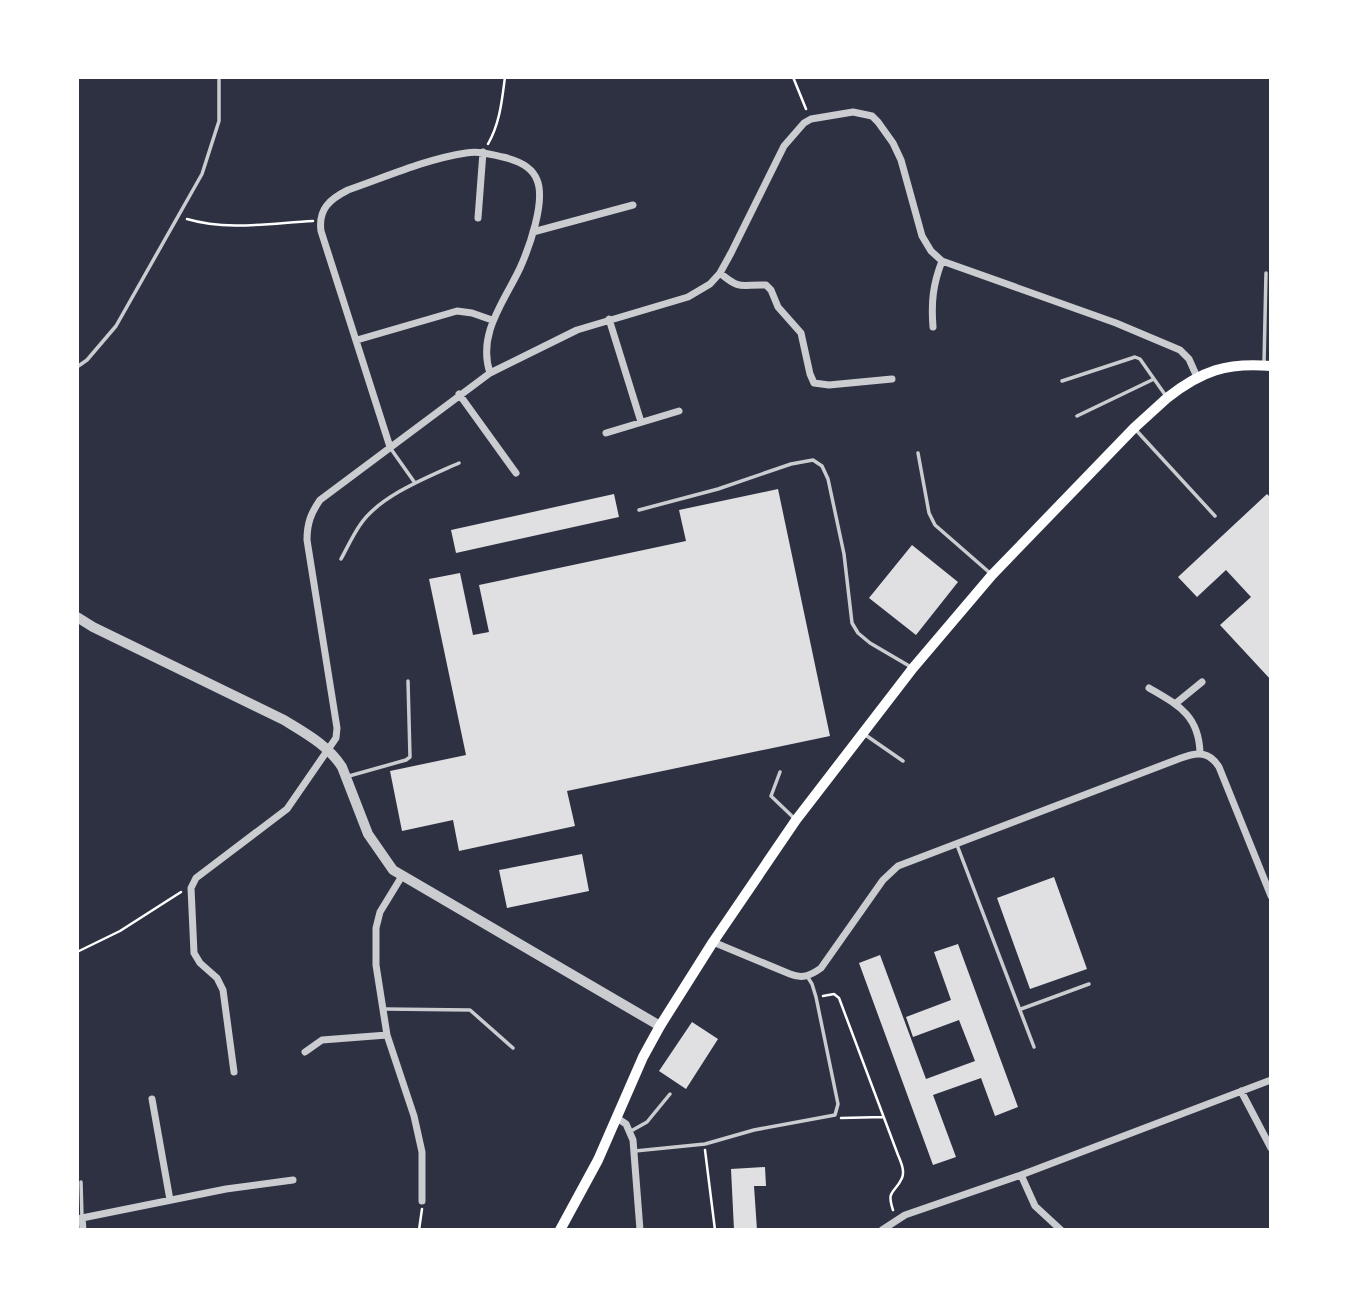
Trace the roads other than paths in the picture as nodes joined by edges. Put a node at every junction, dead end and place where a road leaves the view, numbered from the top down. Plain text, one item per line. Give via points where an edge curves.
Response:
1 (219, 77) edge
2 (483, 152) junction
3 (634, 205) dead end
4 (478, 218) dead end
5 (533, 232) junction
6 (942, 261) junction
7 (720, 273) junction
8 (1266, 273) dead end
9 (609, 319) junction
10 (492, 320) junction
11 (933, 327) dead end
12 (357, 340) junction
13 (1267, 366) edge
14 (77, 367) edge
15 (489, 373) junction
16 (1196, 377) junction
17 (892, 379) dead end
18 (1154, 379) junction
19 (1062, 381) dead end
20 (459, 394) junction
21 (1167, 398) junction
22 (679, 411) dead end
23 (1077, 416) dead end
24 (641, 422) junction
25 (1134, 428) junction
26 (606, 433) dead end
27 (390, 447) junction
28 (918, 453) dead end
29 (459, 463) dead end
30 (516, 473) dead end
31 (415, 483) junction
32 (639, 510) dead end
33 (1214, 516) dead end
34 (341, 559) dead end
35 (992, 575) junction
36 (77, 617) edge
37 (913, 668) junction
38 (408, 681) dead end
39 (1202, 682) dead end
40 (1149, 688) dead end
41 (1175, 704) junction
42 (863, 733) junction
43 (328, 750) junction
44 (1200, 752) junction
45 (903, 761) dead end
46 (780, 772) dead end
47 (347, 776) junction
48 (796, 820) junction
49 (956, 843) junction
50 (402, 876) junction
51 (1271, 896) edge
52 (712, 942) junction
53 (807, 976) junction
54 (1089, 984) dead end
55 (382, 1009) junction
56 (1021, 1009) junction
57 (660, 1026) junction
58 (387, 1035) junction
59 (1034, 1046) dead end
60 (513, 1048) dead end
61 (305, 1052) dead end
62 (234, 1072) dead end
63 (1271, 1080) edge
64 (1241, 1091) junction
65 (670, 1094) dead end
66 (152, 1100) dead end
67 (617, 1118) junction
68 (631, 1131) junction
69 (1271, 1148) edge
70 (635, 1151) junction
71 (1021, 1175) junction
72 (293, 1180) dead end
73 (81, 1182) dead end
74 (170, 1200) junction
75 (422, 1201) road end
76 (79, 1219) edge
77 (83, 1230) edge
78 (560, 1230) edge
79 (640, 1230) edge
80 (882, 1230) edge
81 (1061, 1230) edge

1 - 14 lane via 219,121 202,174 116,326
2 - 4 street
2 - 5 street via 533,172 539,187
2 - 12 street via 448,157 348,190 322,210 321,231
3 - 5 street
5 - 10 street
6 - 7 street via 922,236 893,143 872,116 853,112 811,119 793,134
6 - 11 street via 933,283
6 - 16 street via 1180,350
7 - 9 street via 688,297
7 - 17 street via 740,287 766,285 771,290 778,307 801,333 814,383
8 - 13 lane
9 - 15 street
9 - 24 street
10 - 12 street via 457,311
10 - 15 street via 485,358
12 - 27 street
13 - 16 main road via 1224,367
15 - 20 street
16 - 21 main road
18 - 19 lane via 1135,357
18 - 21 lane
18 - 23 lane
20 - 27 street
20 - 30 street
21 - 25 main road
22 - 24 street
24 - 26 street
25 - 33 lane
25 - 35 main road
27 - 31 lane
27 - 43 street via 320,500 307,526 337,728
28 - 35 lane via 935,526
29 - 31 lane
31 - 34 lane via 361,523
32 - 37 lane via 813,460 828,479 852,623 870,643
35 - 37 main road
36 - 43 street via 284,720
37 - 42 main road
38 - 47 lane via 410,757
39 - 41 street
40 - 41 street
41 - 44 street via 1192,721
42 - 45 lane
42 - 48 main road
43 - 47 street
43 - 62 street via 287,809 196,878 191,888 194,953 223,990
44 - 49 street
44 - 51 street via 1219,766
46 - 48 lane via 771,796
47 - 50 street via 368,834 386,863
48 - 52 main road
49 - 53 street via 890,873 821,968
49 - 56 lane
50 - 55 street via 380,912 376,928
50 - 57 street
52 - 53 street via 799,978
52 - 57 main road
53 - 70 lane via 816,997 838,1104 835,1115 705,1144
54 - 56 lane
55 - 58 street
55 - 60 lane via 471,1010
56 - 59 lane
57 - 67 main road
58 - 61 street via 322,1040
58 - 75 street via 422,1152
63 - 64 street
64 - 69 street
64 - 71 street
65 - 68 lane via 647,1122
66 - 74 street
67 - 68 street
67 - 78 main road
68 - 70 street
70 - 79 street
71 - 80 street via 897,1219
71 - 81 street via 1035,1206
72 - 74 street
73 - 76 lane
74 - 76 street
76 - 77 street

